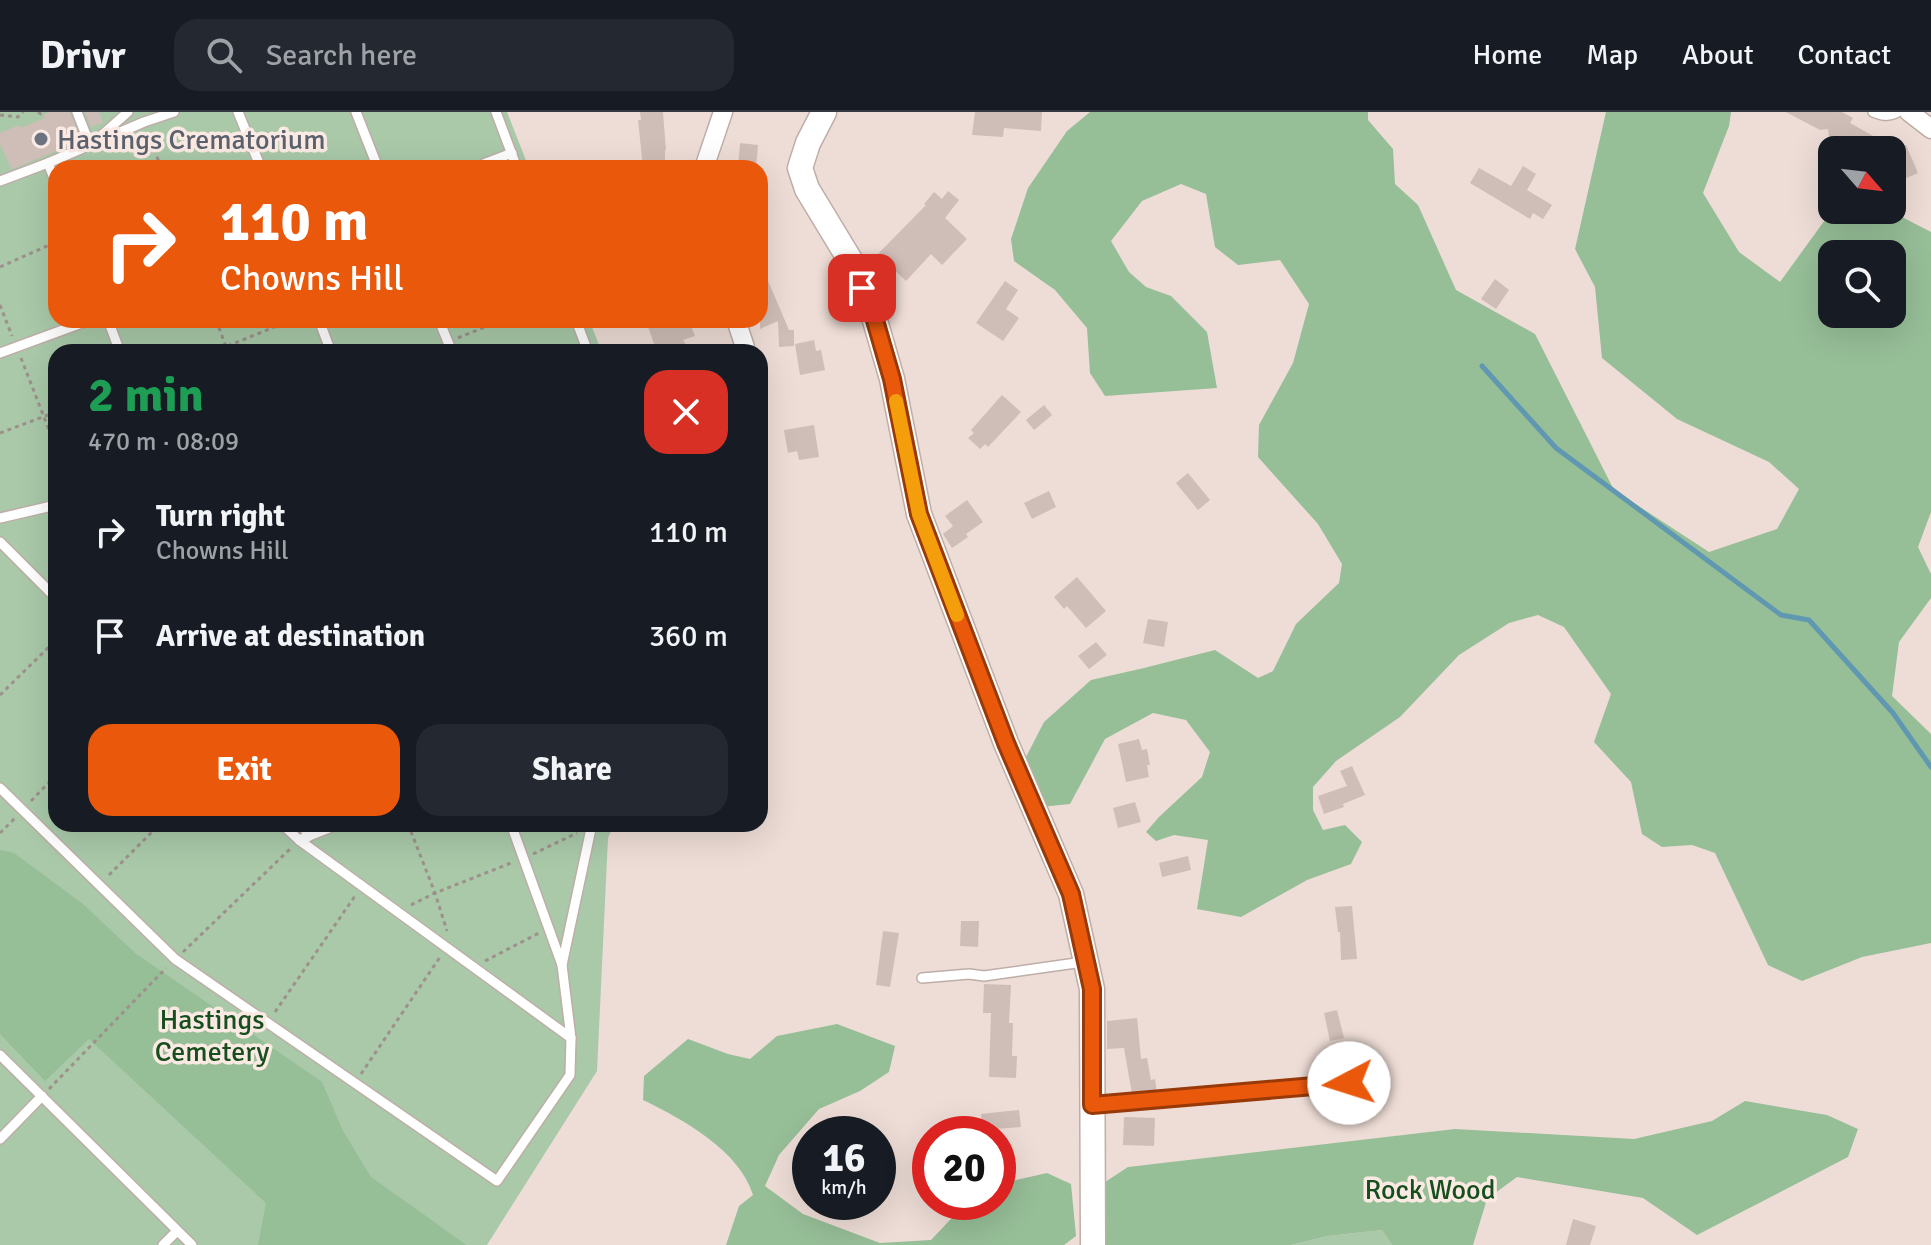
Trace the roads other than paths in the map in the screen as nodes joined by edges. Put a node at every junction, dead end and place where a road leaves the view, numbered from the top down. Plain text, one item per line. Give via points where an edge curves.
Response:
1 (77, 112) edge
2 (128, 112) edge
3 (174, 112) edge
4 (238, 112) edge
5 (356, 112) edge
6 (496, 112) edge
7 (723, 112) edge
8 (824, 112) edge
9 (1873, 112) edge
10 (1898, 112) edge
11 (1909, 112) edge
12 (1931, 129) edge
13 (94, 142) junction
14 (512, 153) junction
15 (55, 160) edge
16 (258, 160) edge
17 (375, 160) edge
18 (494, 160) edge
19 (514, 160) edge
20 (707, 160) edge
21 (48, 163) edge
22 (0, 165) edge
23 (3, 180) edge
24 (68, 328) edge
25 (0, 353) edge
26 (48, 507) edge
27 (0, 518) edge
28 (0, 542) edge
29 (48, 590) edge
30 (0, 788) edge
31 (295, 832) edge
32 (304, 832) edge
33 (319, 832) edge
34 (514, 832) edge
35 (590, 832) edge
36 (304, 838) junction
37 (1086, 962) junction
38 (562, 965) junction
39 (922, 978) dead end
40 (571, 1038) junction
41 (0, 1055) edge
42 (1349, 1083) dead end
43 (42, 1096) junction
44 (1092, 1105) junction
45 (0, 1139) edge
46 (177, 1231) junction
47 (163, 1245) edge
48 (192, 1245) edge
49 (1093, 1245) edge

1 - 13 lane
2 - 13 lane
3 - 13 lane
4 - 16 lane
5 - 17 lane
6 - 14 lane
7 - 20 street
8 - 37 street via 800,168 874,317 919,514 1006,743 1071,894
9 - 10 lane
11 - 12 street
13 - 15 lane
14 - 18 lane
14 - 19 lane
21 - 23 lane
22 - 23 lane
24 - 25 lane
26 - 27 lane
28 - 29 lane
30 - 40 lane via 175,959 497,1181 570,1075
31 - 36 lane
32 - 36 lane
33 - 36 lane
34 - 38 lane
35 - 38 lane
36 - 40 lane via 361,886
37 - 39 lane via 984,976
37 - 44 street via 1092,989
38 - 40 lane
41 - 43 lane
42 - 44 lane
43 - 45 lane
43 - 46 lane
44 - 49 street
46 - 47 lane
46 - 48 lane

